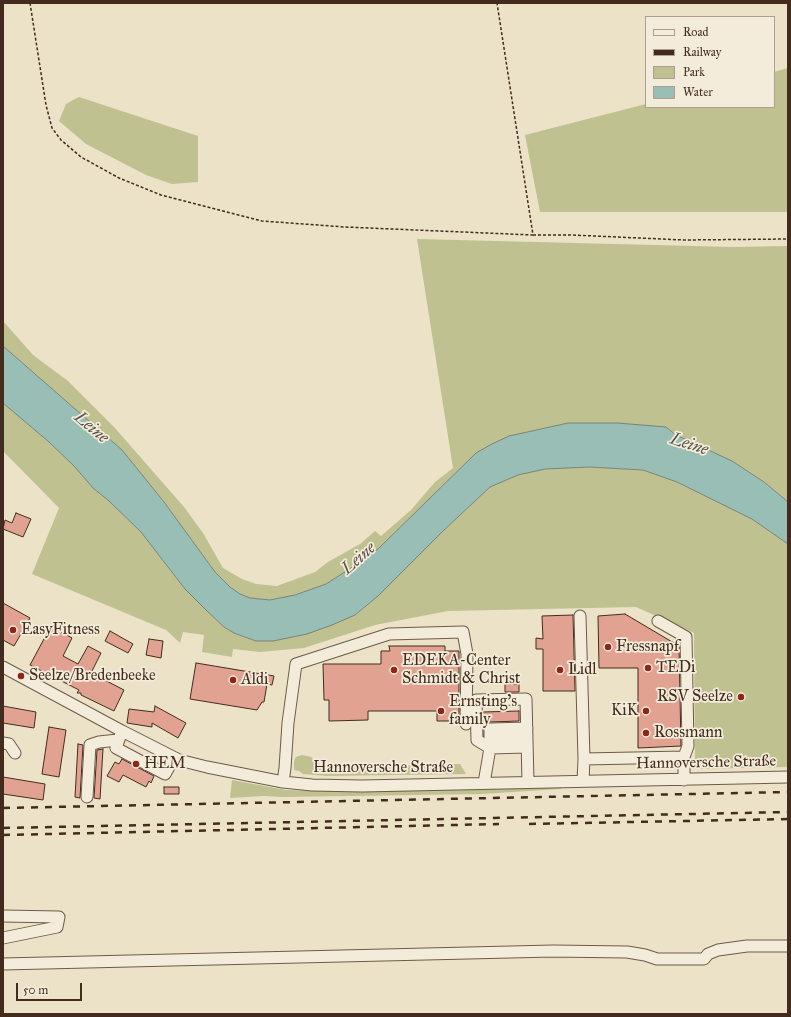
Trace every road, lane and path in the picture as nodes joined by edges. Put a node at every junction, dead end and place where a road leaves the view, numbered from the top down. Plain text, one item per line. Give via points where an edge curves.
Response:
1 (30, 3) edge
2 (498, 3) edge
3 (533, 235) junction
4 (788, 239) edge
5 (580, 616) dead end
6 (658, 621) dead end
7 (3, 667) edge
8 (466, 724) dead end
9 (120, 736) junction
10 (527, 737) junction
11 (3, 743) edge
12 (490, 743) junction
13 (15, 753) dead end
14 (684, 756) junction
15 (174, 758) junction
16 (584, 759) junction
17 (788, 777) edge
18 (684, 780) junction
19 (583, 781) junction
20 (283, 782) junction
21 (528, 782) junction
22 (484, 783) junction
23 (87, 797) dead end
24 (3, 916) edge
25 (3, 938) edge
26 (788, 946) edge
27 (3, 964) edge

1 - 3 path via 52,128 61,140 81,157 119,178 161,195 262,221
2 - 3 path
3 - 4 path via 684,240
5 - 16 street
6 - 14 street via 686,638 688,746
7 - 9 street, Hannoversche Straße
8 - 20 street via 467,654 463,632 389,634 296,664
9 - 15 street, Hannoversche Straße
9 - 15 street via 116,748 166,774
9 - 23 street via 90,745
10 - 12 street
10 - 12 street via 490,729
10 - 12 street via 526,699 476,700 477,740
10 - 21 street
11 - 13 street via 9,744
12 - 22 street
14 - 16 street
14 - 18 street
15 - 20 street, Hannoversche Straße
16 - 19 street
17 - 18 street, Hannoversche Straße
18 - 19 street, Hannoversche Straße
19 - 21 street, Hannoversche Straße
20 - 22 street, Hannoversche Straße via 362,786
21 - 22 street, Hannoversche Straße
24 - 25 street via 59,916 57,927
26 - 27 street via 747,946 718,950 708,954 704,959 657,959 627,952 553,951

